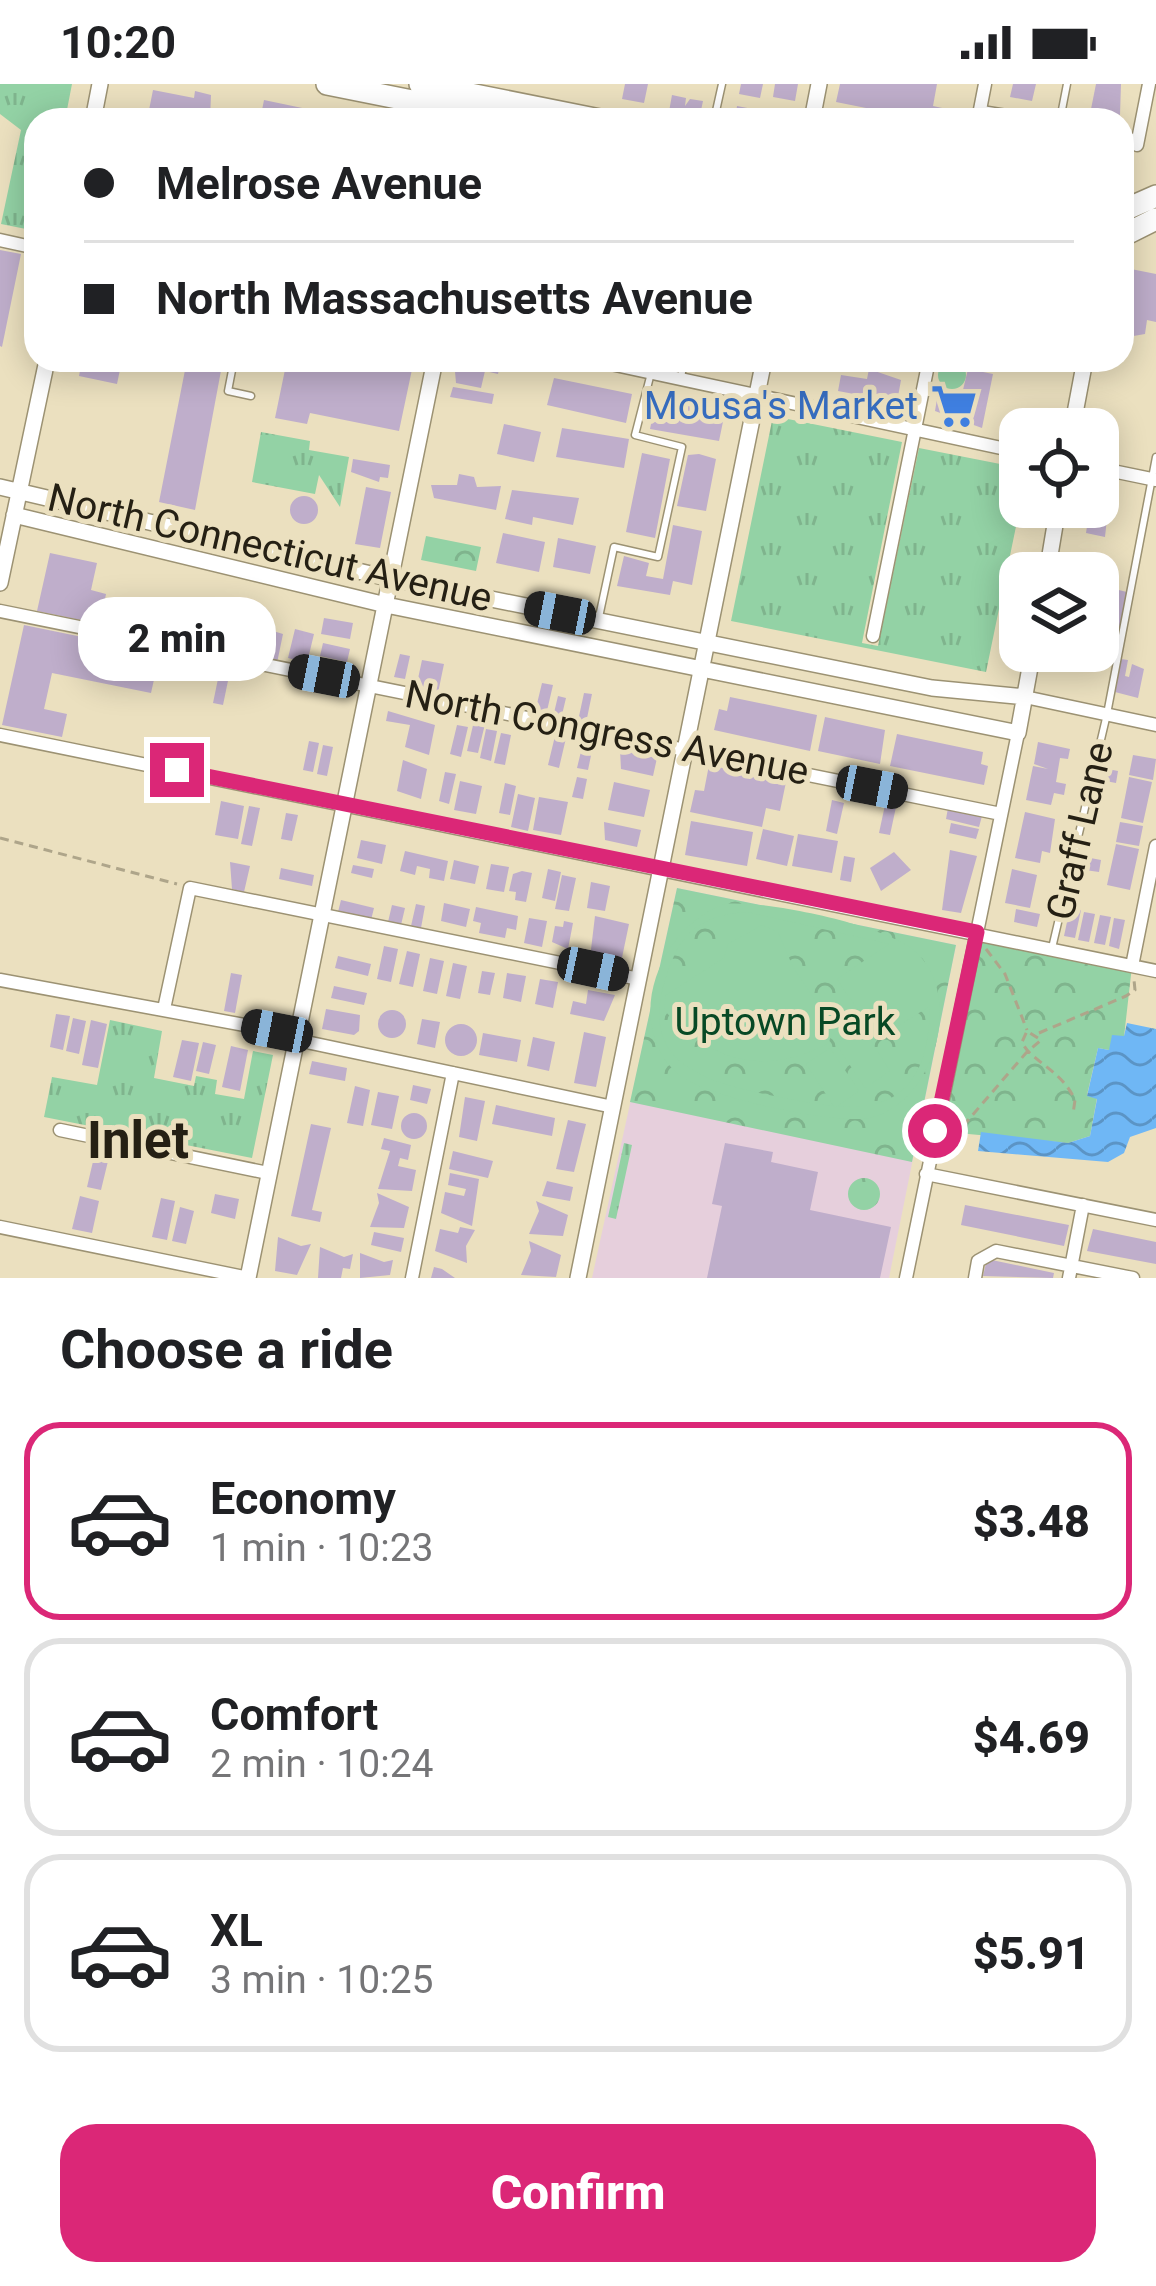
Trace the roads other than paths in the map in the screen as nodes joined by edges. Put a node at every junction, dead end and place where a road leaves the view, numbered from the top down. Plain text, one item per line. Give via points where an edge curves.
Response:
1 (327, 84) edge
2 (420, 84) edge
3 (1149, 84) edge
4 (491, 107) edge
5 (1134, 141) edge
6 (1137, 142) joint
7 (45, 372) edge
8 (232, 372) edge
9 (433, 372) edge
10 (652, 372) joint
11 (682, 372) edge
12 (762, 372) edge
13 (926, 372) edge
14 (1083, 372) edge
15 (681, 378) junction
16 (757, 394) junction
17 (251, 396) dead end
18 (1076, 408) edge
19 (914, 430) junction
20 (999, 448) edge
21 (1156, 457) edge
22 (1119, 472) edge
23 (1154, 480) edge
24 (0, 487) edge
25 (20, 491) junction
26 (14, 515) junction
27 (392, 579) junction
28 (0, 583) edge
29 (386, 604) junction
30 (0, 611) edge
31 (598, 620) junction
32 (873, 636) dead end
33 (707, 642) junction
34 (703, 665) junction
35 (1029, 672) edge
36 (370, 685) junction
37 (1025, 697) junction
38 (1107, 714) junction
39 (1156, 725) edge
40 (1018, 733) junction
41 (0, 735) edge
42 (687, 749) junction
43 (345, 804) junction
44 (1001, 814) junction
45 (1156, 846) edge
46 (662, 868) junction
47 (322, 912) junction
48 (977, 932) junction
49 (1052, 948) junction
50 (1132, 966) junction
51 (1156, 970) edge
52 (638, 979) junction
53 (0, 980) edge
54 (164, 1009) junction
55 (298, 1038) junction
56 (453, 1073) junction
57 (613, 1107) junction
58 (59, 1130) dead end
59 (268, 1173) junction
60 (926, 1174) junction
61 (1083, 1205) junction
62 (1156, 1220) edge
63 (0, 1227) edge
64 (1071, 1271) edge
65 (248, 1278) edge
66 (412, 1278) edge
67 (578, 1278) edge
68 (906, 1278) edge
69 (975, 1278) edge
70 (1133, 1278) edge

1 - 4 highway
2 - 4 highway
3 - 6 street
5 - 6 lane
7 - 25 street
8 - 17 lane via 228,392
9 - 27 street
10 - 15 street
10 - 31 lane via 635,435 682,446 658,557 614,548
11 - 15 lane
12 - 16 street
13 - 19 street
14 - 18 street
15 - 16 street
16 - 19 street
16 - 33 street
19 - 20 street
19 - 32 street
21 - 23 lane, Graff Lane
22 - 23 street
23 - 38 lane, Graff Lane
24 - 25 street, North Connecticut Avenue
25 - 26 street
25 - 27 street, North Connecticut Avenue
26 - 28 street
26 - 29 street, North Connecticut Avenue
27 - 29 street
27 - 31 street, North Connecticut Avenue
29 - 34 street, North Connecticut Avenue
29 - 36 street
30 - 36 street, North Congress Avenue
31 - 33 street, North Connecticut Avenue
33 - 34 street
33 - 37 street, North Connecticut Avenue via 977,697
34 - 40 street, North Connecticut Avenue
34 - 42 street
35 - 37 street
36 - 42 street, North Congress Avenue
36 - 43 street
37 - 38 street, North Connecticut Avenue
37 - 40 street
38 - 39 street, North Connecticut Avenue
38 - 49 lane, Graff Lane
40 - 44 street
41 - 43 street
42 - 44 street, North Congress Avenue
42 - 46 street
43 - 46 street
43 - 47 street
44 - 48 street
45 - 50 street
46 - 48 street
46 - 52 street
47 - 52 street
47 - 54 street via 190,888
47 - 55 street
48 - 49 street
48 - 60 street
49 - 50 street
50 - 51 street
52 - 57 street
53 - 54 street
54 - 55 street
55 - 56 street
55 - 59 street
56 - 57 street
56 - 66 street
57 - 67 street
58 - 59 street
59 - 65 street
60 - 61 street
60 - 68 street
61 - 62 street
61 - 64 street
63 - 65 street
64 - 69 street via 986,1252
64 - 70 street

